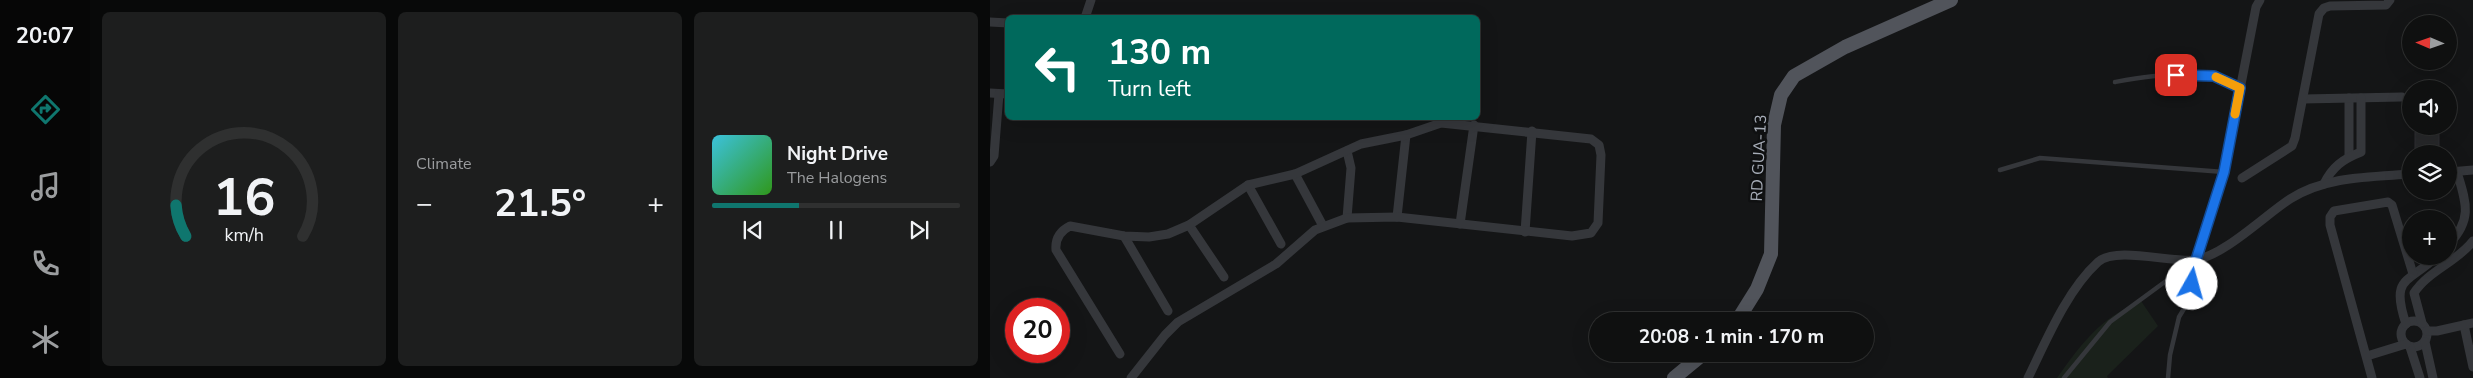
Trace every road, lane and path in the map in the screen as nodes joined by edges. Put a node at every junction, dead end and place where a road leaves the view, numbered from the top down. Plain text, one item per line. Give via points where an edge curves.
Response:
1 (1091, 0) edge
2 (1950, 0) edge
3 (2260, 0) edge
4 (2390, 0) edge
5 (1935, 3) edge
6 (1085, 15) edge
7 (990, 22) edge
8 (1005, 23) edge
9 (2115, 82) dead end
10 (2240, 88) junction
11 (999, 94) edge
12 (2402, 97) dead end
13 (2349, 98) junction
14 (2362, 98) junction
15 (2303, 99) junction
16 (1474, 125) junction
17 (1532, 131) junction
18 (1406, 135) junction
19 (1347, 151) junction
20 (2349, 156) junction
21 (990, 162) edge
22 (2000, 170) dead end
23 (2224, 172) junction
24 (2457, 172) edge
25 (2473, 172) edge
26 (1295, 174) junction
27 (2402, 175) edge
28 (2242, 178) dead end
29 (2457, 180) edge
30 (2324, 184) junction
31 (1248, 186) junction
32 (1396, 217) junction
33 (1347, 218) junction
34 (1189, 224) junction
35 (1460, 224) junction
36 (1323, 226) junction
37 (1525, 232) junction
38 (2457, 234) edge
39 (1124, 236) junction
40 (2473, 241) edge
41 (1281, 244) dead end
42 (2196, 260) junction
43 (2424, 265) edge
44 (2412, 274) junction
45 (1224, 277) dead end
46 (1168, 311) dead end
47 (1743, 312) edge
48 (2406, 324) junction
49 (2469, 324) edge
50 (2425, 327) junction
51 (2425, 342) junction
52 (2408, 345) junction
53 (1120, 354) dead end
54 (2367, 356) junction
55 (1693, 362) edge
56 (2473, 367) edge
57 (1131, 378) edge
58 (1674, 378) edge
59 (2028, 378) edge
60 (2064, 378) edge
61 (2168, 378) edge
62 (2372, 378) edge
63 (2420, 378) edge
64 (2433, 378) edge

1 - 6 street
2 - 5 main road, RD GUA-13
3 - 10 street
4 - 15 street via 2386,5 2324,8 2319,14
5 - 47 main road, RD GUA-13 via 1794,76 1781,95 1774,125 1771,254 1757,289
7 - 8 street
9 - 10 lane via 2157,74 2214,76
10 - 23 street
11 - 21 street via 994,156
12 - 14 street
13 - 14 street
13 - 15 street
13 - 20 street
14 - 20 street via 2361,152
15 - 28 street via 2292,146
16 - 17 street
16 - 18 street via 1441,123
16 - 35 street
17 - 37 street
17 - 37 street via 1592,139 1599,144 1602,155 1598,223 1591,233 1572,236
18 - 19 street via 1361,144
18 - 32 street
19 - 26 street
19 - 33 street via 1351,168
20 - 30 street via 2330,170
22 - 23 lane via 2040,158
23 - 42 street
24 - 25 street
26 - 31 street
26 - 36 street
27 - 30 street via 2351,178
29 - 38 street via 2464,195 2466,216
30 - 42 street via 2292,198 2221,249
31 - 34 street
31 - 41 street
32 - 33 street
32 - 35 street
33 - 36 street
34 - 39 street via 1168,234
34 - 45 street
35 - 37 street
36 - 57 street via 1276,264 1178,322
39 - 46 street
39 - 53 street via 1070,226 1055,242 1056,250
40 - 50 street via 2420,284 2414,293
42 - 59 street via 2120,255 2100,260 2060,312
42 - 60 lane via 2110,322
42 - 61 lane via 2190,298 2179,317
43 - 44 street
44 - 48 street via 2402,285 2398,301
44 - 54 street via 2392,205 2388,202 2334,211 2330,225
48 - 50 street via 2417,321
48 - 52 street via 2401,332
49 - 50 street via 2437,331
49 - 56 street
50 - 51 street
51 - 52 street via 2418,347
51 - 64 street
52 - 54 street
52 - 63 street
54 - 62 street
55 - 58 main road

